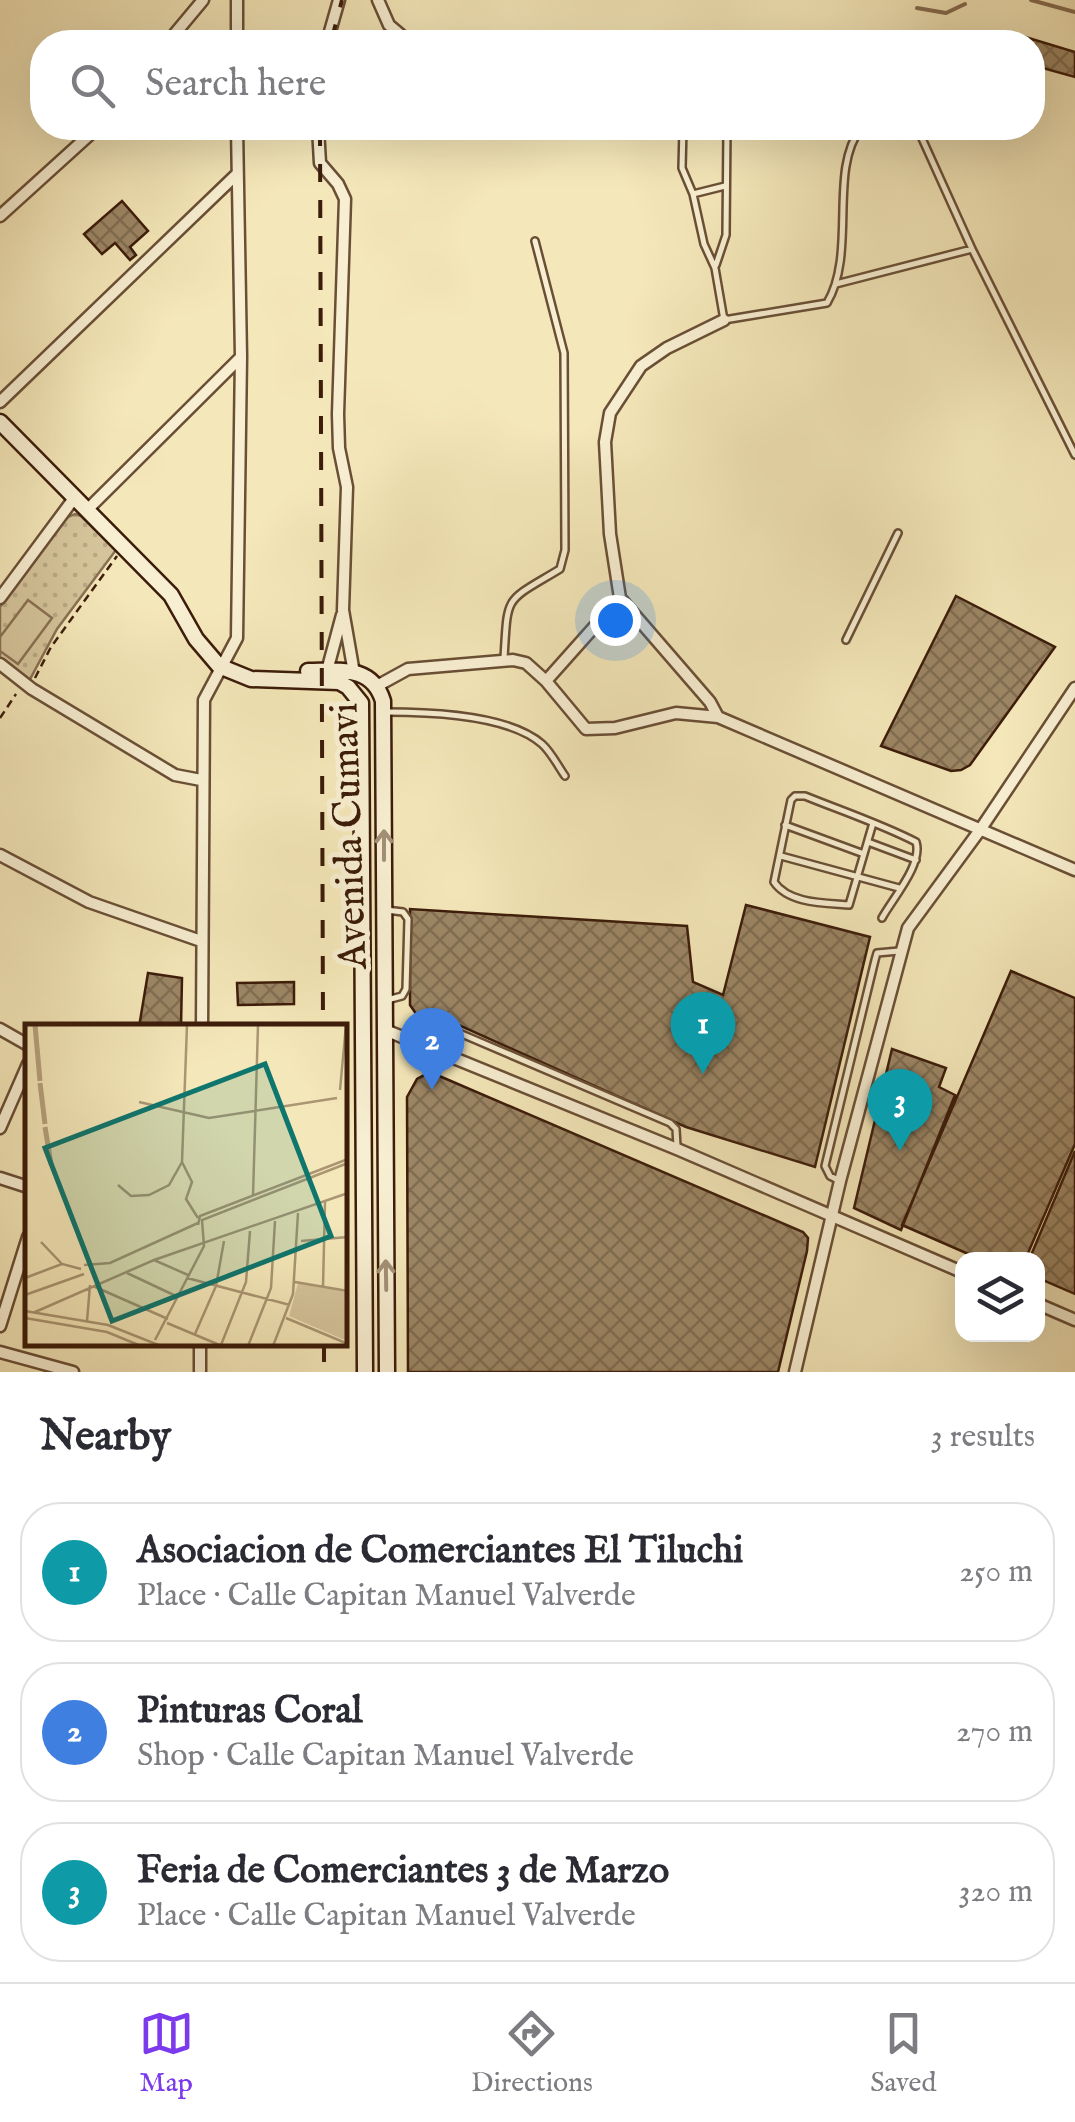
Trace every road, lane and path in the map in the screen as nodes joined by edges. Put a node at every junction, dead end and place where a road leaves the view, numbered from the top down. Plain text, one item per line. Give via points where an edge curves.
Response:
1 (203, 0) edge
2 (237, 0) edge
3 (339, 0) edge
4 (378, 0) edge
5 (178, 30) edge
6 (237, 30) edge
7 (330, 30) edge
8 (394, 30) edge
9 (85, 140) edge
10 (237, 140) edge
11 (319, 140) edge
12 (683, 140) edge
13 (727, 140) edge
14 (854, 140) edge
15 (923, 140) edge
16 (237, 174) junction
17 (725, 186) junction
18 (692, 194) junction
19 (0, 216) edge
20 (534, 242) dead end
21 (972, 249) junction
22 (715, 268) junction
23 (836, 284) junction
24 (724, 320) junction
25 (241, 357) junction
26 (0, 402) edge
27 (0, 422) edge
28 (1075, 455) edge
29 (75, 498) junction
30 (88, 510) junction
31 (898, 533) dead end
32 (125, 548) junction
33 (0, 598) edge
34 (620, 598) junction
35 (343, 610) junction
36 (846, 640) dead end
37 (504, 658) junction
38 (0, 664) edge
39 (226, 670) junction
40 (328, 670) junction
41 (354, 673) junction
42 (546, 681) junction
43 (28, 686) junction
44 (377, 686) junction
45 (1075, 688) edge
46 (384, 712) junction
47 (718, 717) junction
48 (0, 718) edge
49 (565, 776) dead end
50 (201, 780) junction
51 (384, 812) junction
52 (362, 813) junction
53 (874, 824) junction
54 (784, 825) junction
55 (980, 830) junction
56 (868, 842) junction
57 (864, 854) junction
58 (0, 855) edge
59 (781, 856) junction
60 (916, 860) junction
61 (1075, 870) edge
62 (857, 877) junction
63 (899, 888) junction
64 (384, 910) junction
65 (882, 918) dead end
66 (201, 940) junction
67 (900, 952) junction
68 (385, 1001) junction
69 (202, 1024) edge
70 (0, 1029) edge
71 (385, 1030) junction
72 (421, 1042) junction
73 (25, 1043) edge
74 (25, 1071) edge
75 (0, 1128) edge
76 (677, 1150) junction
77 (0, 1178) edge
78 (840, 1181) junction
79 (385, 1183) junction
80 (364, 1184) junction
81 (25, 1186) edge
82 (833, 1216) junction
83 (25, 1247) edge
84 (955, 1269) edge
85 (1045, 1307) edge
86 (1075, 1320) edge
87 (0, 1326) edge
88 (0, 1352) edge
89 (72, 1372) edge
90 (365, 1372) edge
91 (387, 1372) edge
92 (796, 1372) edge

1 - 5 street
2 - 6 street
3 - 7 street
4 - 8 street
9 - 19 street
10 - 16 street
11 - 35 street via 320,163 345,199 338,414 347,486
12 - 18 lane via 682,168
13 - 17 lane
14 - 23 lane
15 - 21 lane
16 - 25 street
16 - 26 street
17 - 18 lane
17 - 22 lane via 726,235
18 - 22 lane
20 - 37 lane via 564,353 565,550 560,569 511,598
21 - 23 lane
21 - 28 lane
22 - 24 lane
23 - 24 lane via 819,306
24 - 34 street via 641,366 610,413 604,468
25 - 30 street
25 - 39 street via 236,638
27 - 29 street
29 - 30 street
29 - 33 street
30 - 32 street
31 - 36 lane
32 - 39 street via 171,595 196,638
32 - 43 path
34 - 42 street
34 - 47 street
35 - 40 street
35 - 41 street
37 - 42 street via 526,663
37 - 44 street via 408,669
38 - 43 street
39 - 40 street, Avenida Cumavi
39 - 50 street via 204,700
39 - 52 street, Avenida Cumavi via 251,678 339,682 355,693 363,714
40 - 41 street, Avenida Cumavi
41 - 44 street, Avenida Cumavi
42 - 47 street via 594,731 676,713
43 - 48 path
43 - 50 street via 175,775
44 - 46 street, Avenida Cumavi
45 - 55 street
46 - 49 lane via 447,712 530,735
46 - 51 street, Avenida Cumavi
47 - 55 street
50 - 66 street
51 - 52 street
64 -> 51 street, Avenida Cumavi
52 - 80 street, Avenida Cumavi
53 - 54 lane via 800,795 791,800
53 - 56 lane
53 - 60 lane via 916,842
54 - 57 lane
54 - 59 lane
55 - 61 street
55 - 67 street via 908,928
56 - 57 lane
56 - 60 lane
57 - 62 lane
58 - 66 street via 88,902
59 - 62 lane
59 - 62 lane via 777,888 812,901 849,905
60 - 63 lane
62 - 63 lane
63 - 65 lane
64 - 68 street, Avenida Cumavi
64 - 68 lane via 408,919 406,989
66 - 69 street
67 - 78 street
67 - 78 lane via 882,950 874,960 825,1166
68 - 71 street, Avenida Cumavi
70 - 73 street
71 - 72 street
71 - 79 street, Avenida Cumavi
72 - 76 street
72 - 76 lane via 433,1029 450,1029 670,1123
74 - 75 street
76 - 82 street
77 - 81 street
78 - 82 street
79 - 80 street
91 -> 79 street, Avenida Cumavi
80 - 90 street, Avenida Cumavi
82 - 84 street
82 - 92 street
83 - 87 street
85 - 86 street
88 - 89 street

